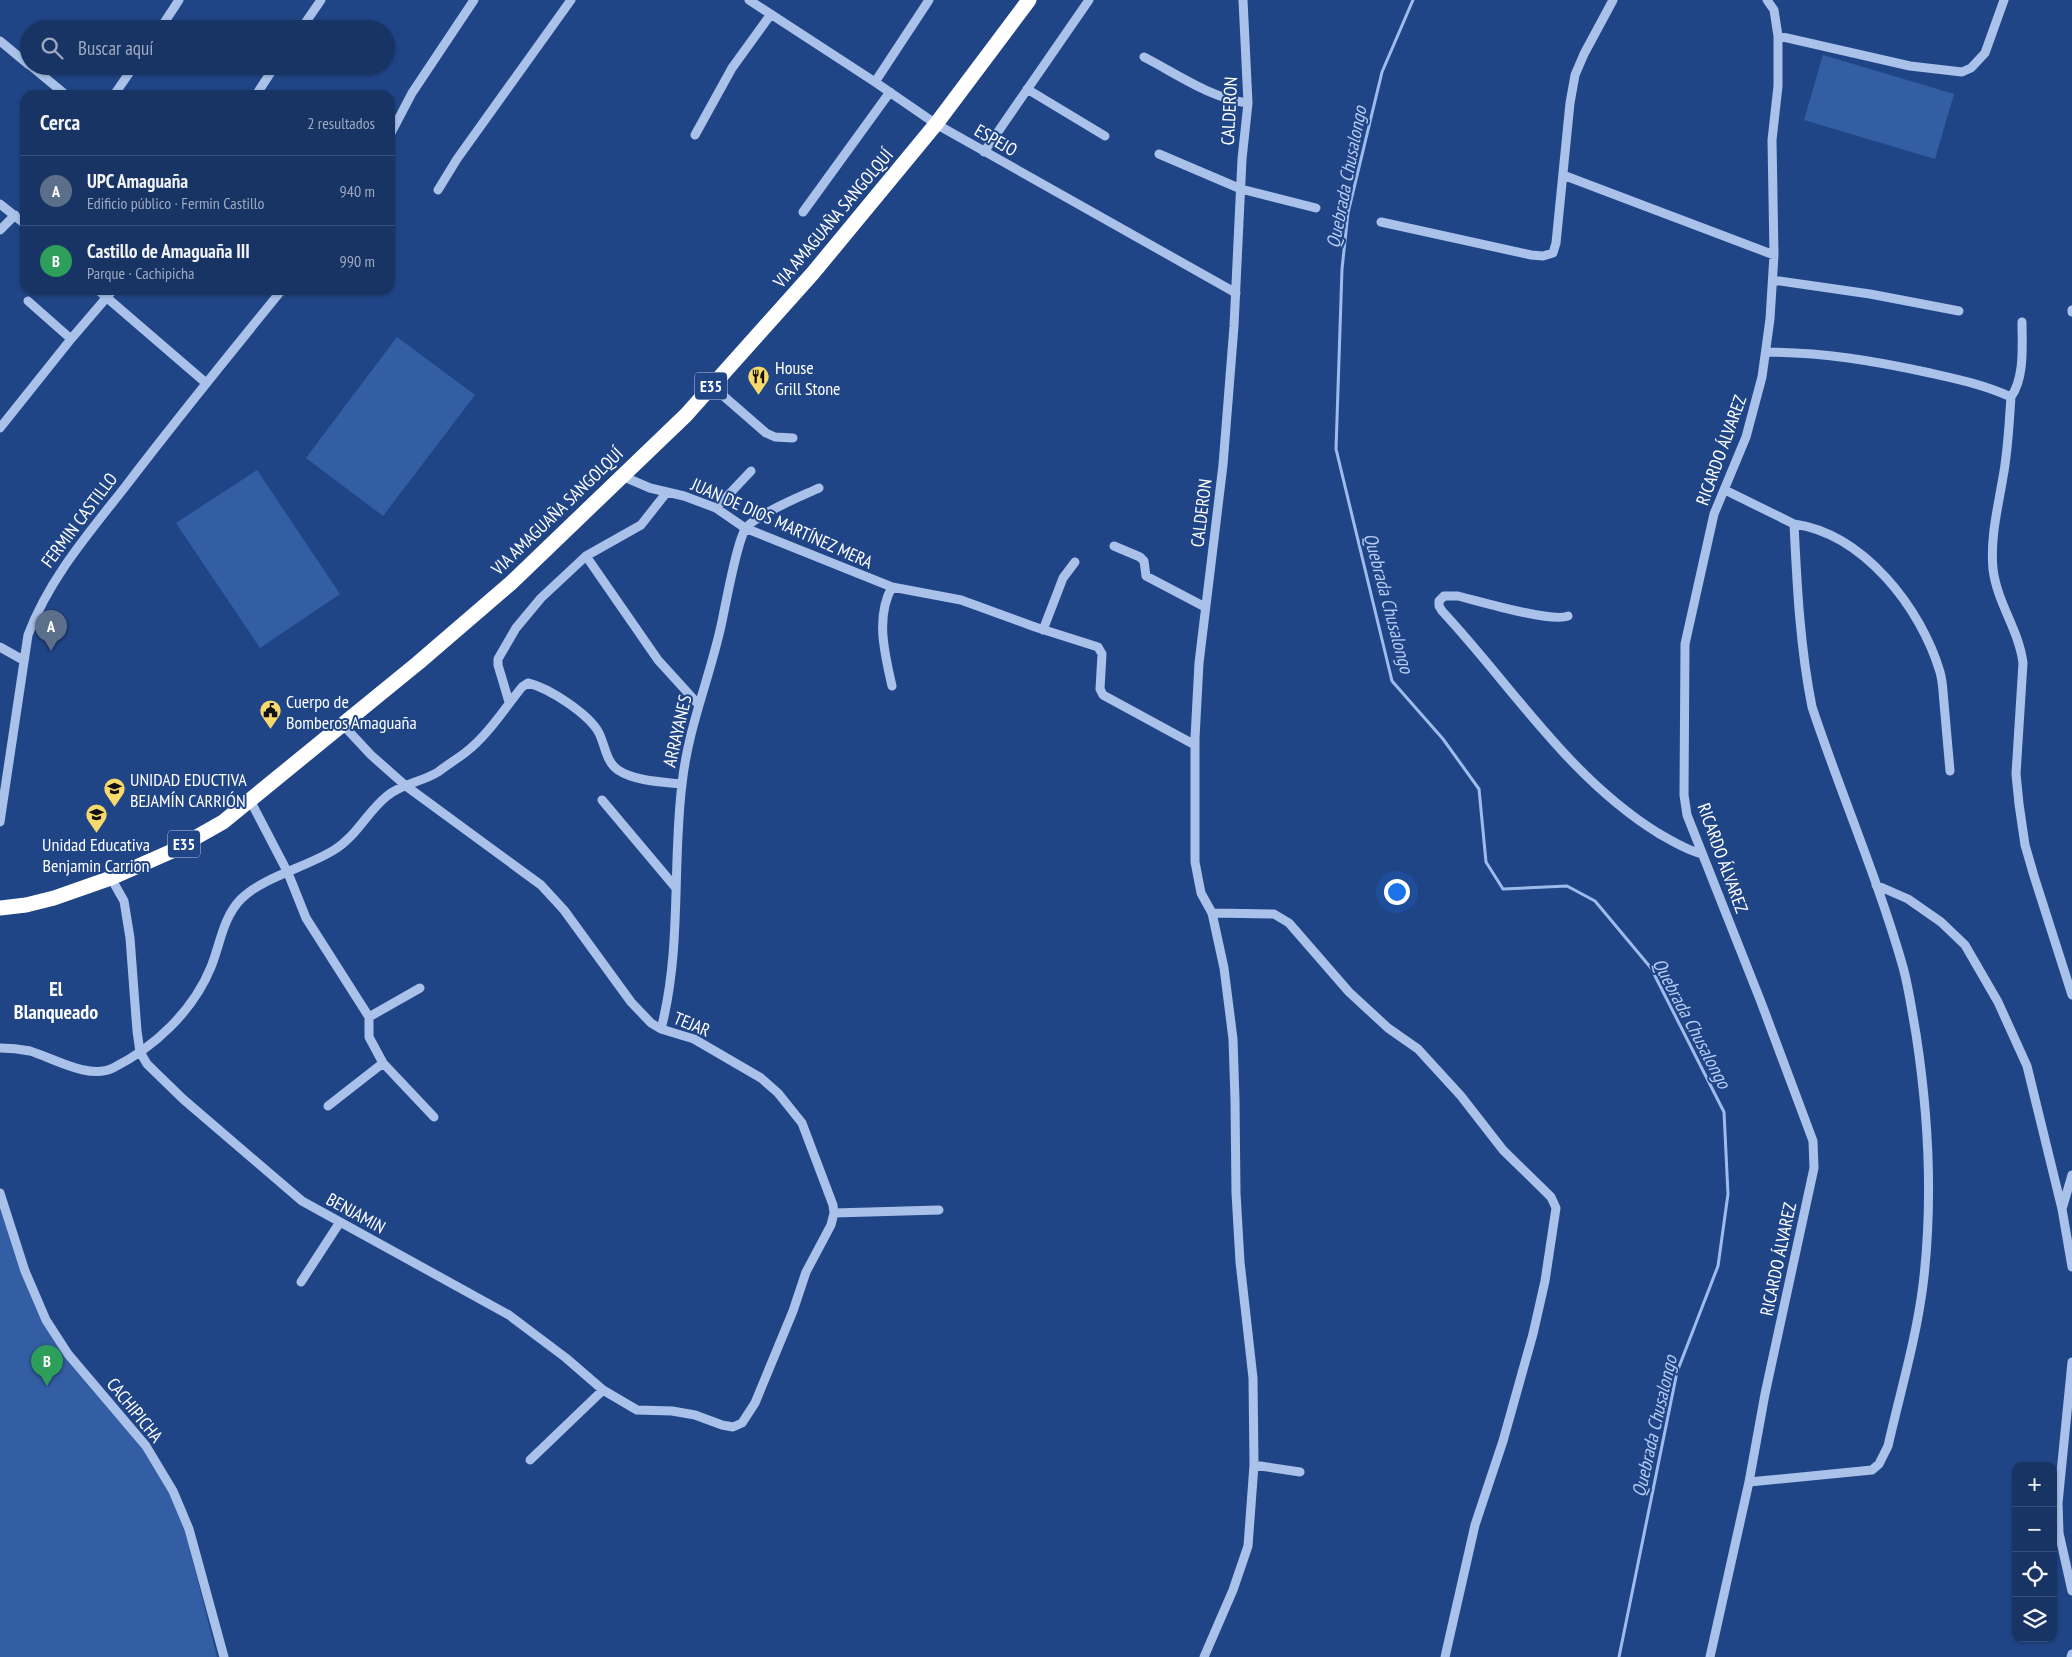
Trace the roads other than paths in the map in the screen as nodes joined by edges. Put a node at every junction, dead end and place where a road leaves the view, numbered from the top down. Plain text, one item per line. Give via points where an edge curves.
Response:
1 (179, 0) edge
2 (321, 0) edge
3 (474, 0) edge
4 (571, 0) edge
5 (749, 0) edge
6 (929, 0) edge
7 (1029, 0) edge
8 (1089, 0) edge
9 (1243, 0) edge
10 (1612, 0) edge
11 (1767, 0) edge
12 (2004, 0) edge
13 (771, 14) junction
14 (166, 20) edge
15 (307, 20) edge
16 (1778, 36) junction
17 (0, 42) edge
18 (1144, 57) dead end
19 (20, 58) edge
20 (41, 75) edge
21 (128, 75) edge
22 (270, 75) edge
23 (875, 82) junction
24 (1027, 89) junction
25 (60, 90) edge
26 (117, 90) edge
27 (259, 90) edge
28 (890, 92) junction
29 (1248, 103) junction
30 (936, 124) junction
31 (395, 125) edge
32 (695, 135) dead end
33 (1105, 136) dead end
34 (984, 152) junction
35 (1159, 154) dead end
36 (1563, 174) junction
37 (1241, 188) junction
38 (438, 190) dead end
39 (0, 204) edge
40 (1316, 208) dead end
41 (803, 212) dead end
42 (20, 217) edge
43 (20, 219) edge
44 (1381, 222) dead end
45 (0, 230) edge
46 (1774, 255) junction
47 (1773, 280) junction
48 (1236, 293) junction
49 (104, 295) edge
50 (109, 295) edge
51 (280, 295) edge
52 (107, 298) junction
53 (28, 301) dead end
54 (1959, 311) dead end
55 (2022, 322) dead end
56 (71, 339) junction
57 (1766, 352) junction
58 (206, 383) junction
59 (712, 386) junction
60 (2011, 397) junction
61 (0, 428) edge
62 (794, 438) dead end
63 (751, 471) dead end
64 (622, 476) junction
65 (819, 488) dead end
66 (1725, 490) junction
67 (667, 492) junction
68 (716, 508) junction
69 (1794, 524) junction
70 (746, 528) junction
71 (1114, 546) dead end
72 (586, 556) junction
73 (1075, 562) dead end
74 (892, 588) junction
75 (1205, 607) junction
76 (1568, 616) dead end
77 (1043, 630) junction
78 (0, 647) edge
79 (23, 660) junction
80 (892, 686) dead end
81 (509, 702) junction
82 (698, 704) junction
83 (343, 725) junction
84 (1195, 745) junction
85 (1950, 771) dead end
86 (682, 784) junction
87 (406, 786) junction
88 (250, 800) junction
89 (602, 800) dead end
90 (0, 822) edge
91 (1702, 854) junction
92 (288, 873) junction
93 (111, 878) junction
94 (1876, 885) junction
95 (676, 888) junction
96 (0, 908) edge
97 (1212, 913) junction
98 (420, 988) dead end
99 (2072, 996) edge
100 (369, 1017) junction
101 (660, 1029) junction
102 (0, 1048) edge
103 (140, 1052) junction
104 (383, 1063) junction
105 (328, 1106) dead end
106 (434, 1117) dead end
107 (2072, 1175) edge
108 (0, 1192) edge
109 (2062, 1209) junction
110 (939, 1210) dead end
111 (834, 1213) junction
112 (340, 1222) junction
113 (2072, 1268) edge
114 (301, 1282) dead end
115 (2072, 1362) edge
116 (603, 1390) junction
117 (530, 1460) dead end
118 (1254, 1465) junction
119 (1300, 1472) dead end
120 (1748, 1482) junction
121 (2072, 1591) edge
122 (224, 1657) edge
123 (1204, 1657) edge
124 (1445, 1657) edge
125 (1710, 1657) edge

1 - 14 street
2 - 15 street
3 - 31 street via 412,93
4 - 38 street
5 - 13 street, ESPEJO
6 - 23 street
7 - 30 highway, VIA AMAGUAÑA SANGOLQUÍ / E35
8 - 24 street
9 - 29 street, CALDERON
10 - 36 street via 1575,75
11 - 16 street, RICARDO ÁLVAREZ via 1774,10
12 - 16 street via 1985,53 1971,68 1962,72 1910,66
13 - 23 street, ESPEJO
13 - 32 street via 732,68
16 - 46 street, RICARDO ÁLVAREZ via 1778,86 1772,140
17 - 19 street
18 - 29 street via 1214,94
20 - 25 street
21 - 26 street
22 - 27 street
23 - 28 street, ESPEJO
24 - 33 street
24 - 34 street
28 - 30 street, ESPEJO
28 - 41 street
29 - 37 street, CALDERON
30 - 34 street, ESPEJO
30 - 59 highway, VIA AMAGUAÑA SANGOLQUÍ / E35 via 813,273
34 - 48 street, ESPEJO
35 - 37 street
36 - 44 street via 1556,243 1553,252 1543,256
36 - 46 street
37 - 40 street
37 - 48 street, CALDERON
39 - 42 street
43 - 45 street
46 - 47 street, RICARDO ÁLVAREZ
47 - 54 street
47 - 57 street, RICARDO ÁLVAREZ
48 - 75 street, CALDERON via 1223,465
49 - 52 street
50 - 52 street
51 - 58 street, FERMIN CASTILLO
52 - 56 street
52 - 58 street
53 - 56 street
55 - 60 street via 2021,365
56 - 61 street
57 - 60 street via 1840,355 1873,360 1963,380
57 - 66 street, RICARDO ÁLVAREZ via 1746,436
58 - 79 street, FERMIN CASTILLO via 52,584 36,614
59 - 62 street via 766,433
59 - 64 highway, VIA AMAGUAÑA SANGOLQUÍ / E35
60 - 99 street via 2004,475 1994,531 1993,567 1996,589 2021,648 2023,664 2016,774 2025,845
63 - 68 street
64 - 67 street, JUAN DE DIOS MARTÍNEZ MERA
64 - 83 highway, VIA AMAGUAÑA SANGOLQUÍ / E35 via 511,583
65 - 70 street via 755,520
66 - 69 street
66 - 91 street, RICARDO ÁLVAREZ via 1714,514 1685,644 1685,804
67 - 68 street, JUAN DE DIOS MARTÍNEZ MERA
67 - 72 street via 635,529
68 - 70 street, JUAN DE DIOS MARTÍNEZ MERA
69 - 85 street via 1830,536 1858,553 1884,575 1908,605 1928,640 1941,674
69 - 94 street via 1798,596 1812,708
70 - 74 street, JUAN DE DIOS MARTÍNEZ MERA
70 - 82 street, ARRAYANES via 739,545 716,649
71 - 75 street via 1140,556 1146,576
72 - 81 street via 541,598 516,628 500,655 498,665
72 - 82 street via 658,660
73 - 77 street via 1063,578
74 - 77 street, JUAN DE DIOS MARTÍNEZ MERA via 961,600
74 - 80 street via 885,599 883,624
75 - 84 street, CALDERON
76 - 91 street via 1548,616 1458,596 1444,596 1439,601 1442,610 1586,776 1644,824
77 - 84 street, JUAN DE DIOS MARTÍNEZ MERA via 1100,649 1100,690 1103,695
78 - 79 street
79 - 90 street, FERMIN CASTILLO
81 - 86 street via 528,683 535,685 593,724 608,757 619,770 646,780
81 - 87 street via 467,751 435,773
82 - 86 street, ARRAYANES
83 - 87 street, TEJAR via 370,755
83 - 88 highway, VIA AMAGUAÑA SANGOLQUÍ / E35
84 - 97 street, CALDERON via 1195,862 1201,893
86 - 95 street, ARRAYANES
87 - 92 street via 385,797 336,850
87 - 101 street, TEJAR via 541,885 564,910 631,1002
88 - 92 street
88 - 93 highway, VIA AMAGUAÑA SANGOLQUÍ / E35 via 223,822 170,852
89 - 95 street
91 - 120 street, RICARDO ÁLVAREZ via 1762,1002 1815,1153
92 - 100 street via 306,918
92 - 103 street via 243,897 232,909 194,1000 169,1028
93 - 96 highway, VIA AMAGUAÑA SANGOLQUÍ / E35 via 54,898
93 - 103 street, BENJAMIN via 124,901
94 - 109 street via 1908,899 1941,922 1965,945 1979,968 2027,1066
94 - 120 street via 1903,969 1926,1098 1929,1208 1923,1286 1910,1354 1888,1446 1872,1470
95 - 101 street, ARRAYANES via 666,1008
97 - 118 street, CALDERON via 1224,968 1232,1039 1240,1262 1253,1378
97 - 124 street via 1274,914 1289,923 1349,992 1388,1028 1418,1049 1461,1096 1503,1150 1551,1197 1556,1208 1533,1334 1476,1525
98 - 100 street
100 - 104 street via 369,1037
101 - 111 street, TEJAR via 694,1039 761,1078 778,1093 802,1123
102 - 103 street via 30,1051 95,1072 111,1069
103 - 112 street, BENJAMIN via 147,1064 183,1099 302,1201
104 - 105 street
104 - 106 street
107 - 109 street
108 - 122 street, CACHIPICHA via 25,1271 46,1320 68,1354 146,1446 174,1491 189,1529
109 - 113 street
110 - 111 street
111 - 116 street, BENJAMIN via 806,1272 755,1403 742,1423 733,1427 695,1415 637,1410
112 - 114 street
112 - 116 street, BENJAMIN via 509,1315
115 - 121 street via 2058,1503 2059,1533
116 - 117 street
118 - 119 street
118 - 123 street, CALDERON via 1248,1546
120 - 125 street, RICARDO ÁLVAREZ

